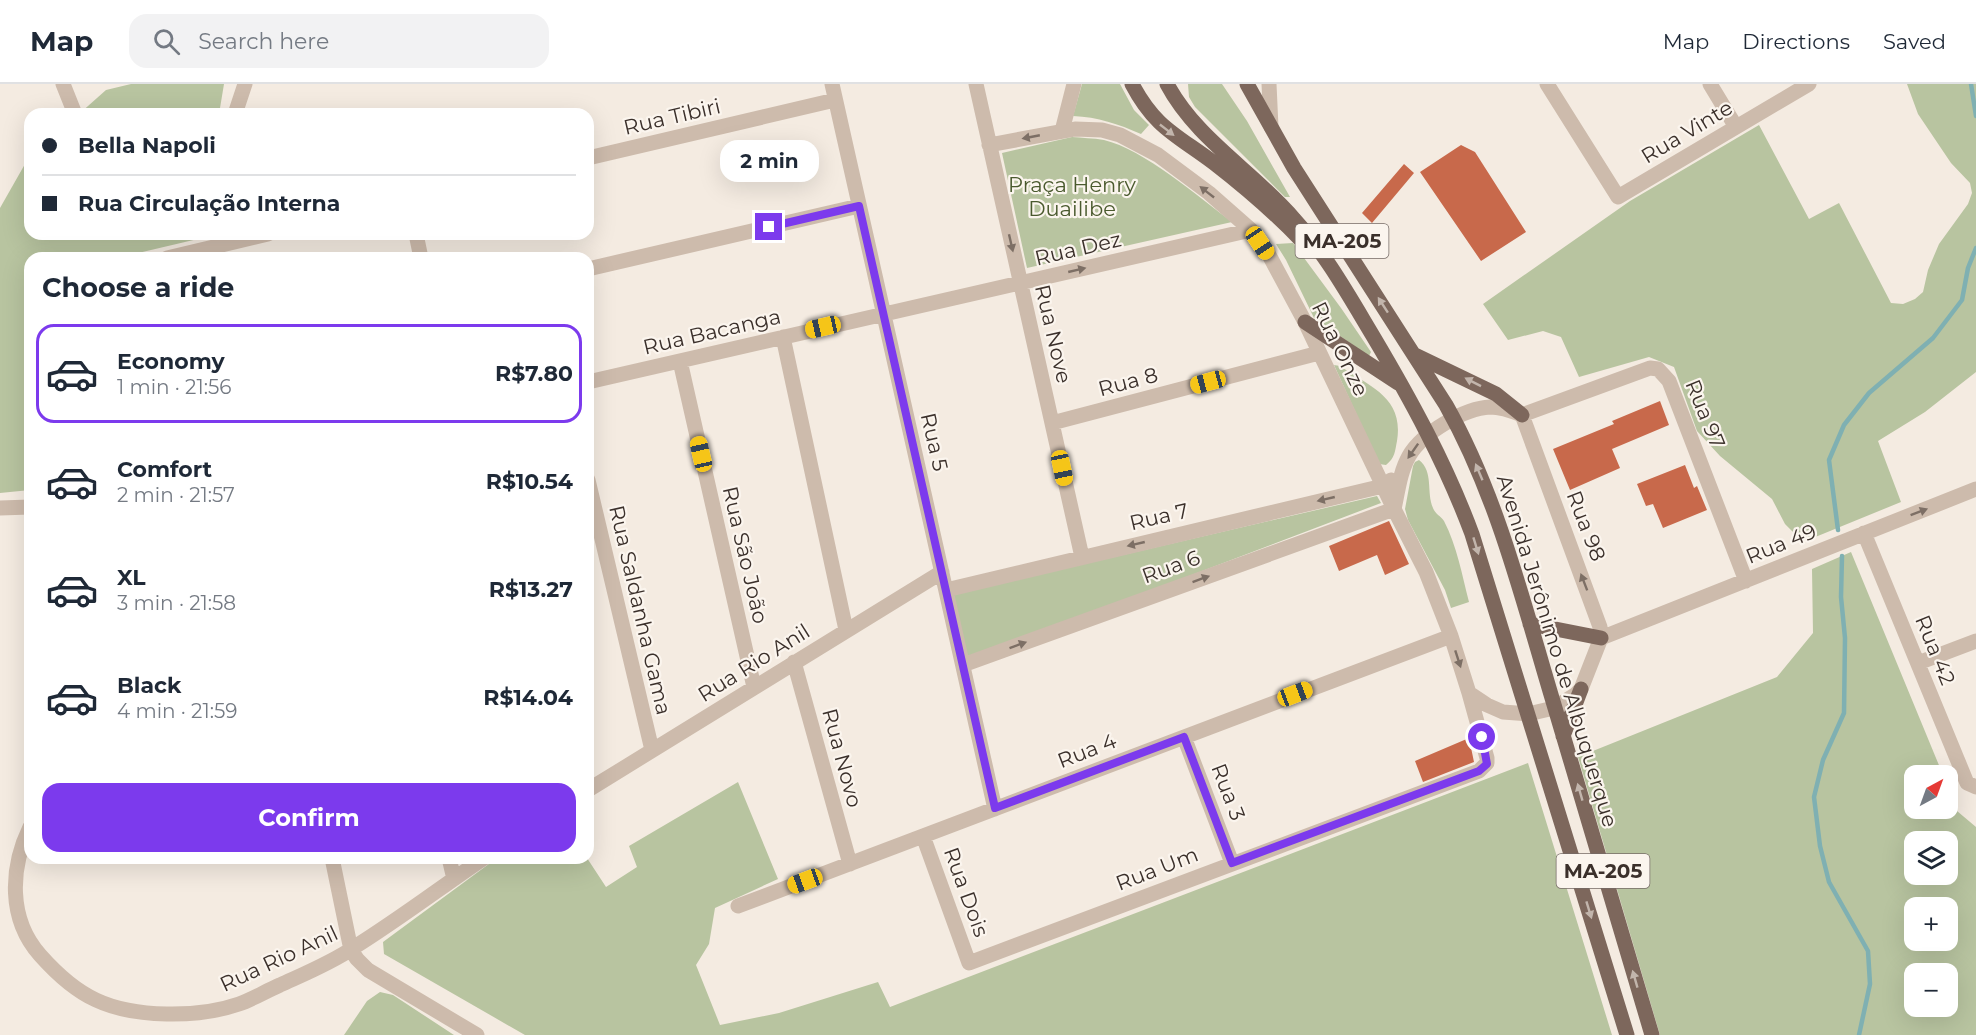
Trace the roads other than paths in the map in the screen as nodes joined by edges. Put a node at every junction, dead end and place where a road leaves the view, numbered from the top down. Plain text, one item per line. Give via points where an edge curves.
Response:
1 (63, 84) edge
2 (245, 84) edge
3 (832, 84) edge
4 (976, 84) edge
5 (1074, 84) edge
6 (1132, 84) edge
7 (1167, 84) edge
8 (1247, 84) edge
9 (1269, 84) edge
10 (1547, 84) edge
11 (1710, 84) edge
12 (1809, 84) edge
13 (1177, 91) edge
14 (835, 100) junction
15 (73, 108) edge
16 (237, 108) edge
17 (1271, 127) junction
18 (1736, 127) junction
19 (1062, 131) junction
20 (989, 145) junction
21 (594, 157) edge
22 (859, 206) junction
23 (1251, 230) junction
24 (235, 240) edge
25 (190, 252) edge
26 (594, 268) edge
27 (1020, 284) junction
28 (1348, 294) junction
29 (884, 313) junction
30 (1305, 321) junction
31 (783, 337) junction
32 (1319, 353) junction
33 (1415, 354) junction
34 (680, 361) junction
35 (594, 381) edge
36 (1402, 386) junction
37 (1522, 415) junction
38 (1454, 419) junction
39 (1052, 423) junction
40 (1429, 434) junction
41 (1402, 472) junction
42 (1383, 486) junction
43 (1976, 489) edge
44 (594, 505) edge
45 (24, 507) edge
46 (0, 508) edge
47 (1394, 509) junction
48 (1864, 533) junction
49 (1082, 557) junction
50 (942, 572) junction
51 (1746, 581) junction
52 (946, 590) junction
53 (1530, 624) junction
54 (846, 630) junction
55 (1451, 636) junction
56 (1601, 638) junction
57 (1976, 641) edge
58 (794, 662) junction
59 (1918, 663) junction
60 (963, 665) junction
61 (754, 687) junction
62 (1581, 689) junction
63 (1470, 693) junction
64 (1554, 708) junction
65 (1528, 714) junction
66 (1563, 736) junction
67 (1184, 737) junction
68 (652, 750) junction
69 (1487, 758) joint
70 (1971, 785) edge
71 (594, 786) edge
72 (995, 808) junction
73 (923, 836) junction
74 (24, 841) edge
75 (1232, 863) junction
76 (333, 864) edge
77 (450, 864) edge
78 (475, 864) edge
79 (850, 864) junction
80 (454, 879) junction
81 (738, 906) dead end
82 (351, 950) junction
83 (969, 963) joint
84 (477, 1035) edge
85 (1628, 1035) edge
86 (1652, 1035) edge

1 - 15 street
2 - 16 street
3 - 14 street, Rua 5
4 - 20 street, Rua Nove
5 - 19 street
6 -> 28 main road via 1156,121 1268,208
7 - 13 main road, MA-205
8 - 17 main road, Avenida Jerônimo de Albuquerque / MA-205
9 - 17 street
10 - 18 street, Rua Vinte via 1618,197
11 - 18 street
12 - 18 street, Rua Vinte
13 - 28 main road, MA-205 via 1193,122 1294,219
14 - 21 street, Rua Tibiri
14 - 22 street, Rua 5
33 -> 17 main road, Avenida Jerônimo de Albuquerque / MA-205
19 -> 20 street, Rua Onze
23 -> 19 street, Rua Onze via 1209,193 1138,143 1102,130
20 -> 27 street, Rua Nove
22 - 26 street
22 - 29 street, Rua 5
27 -> 23 street, Rua Dez
23 - 30 street, Rua Onze
24 - 25 street
27 - 29 street, Rua Bacanga
27 - 39 street, Rua Nove
28 - 36 main road, MA-205
29 - 31 street, Rua Bacanga
29 - 50 street, Rua 5
30 - 32 street, Rua Onze
30 - 36 main road
31 - 34 street, Rua Bacanga
31 - 54 street
32 - 39 street, Rua 8
32 - 42 street, Rua Onze
37 -> 33 main road via 1487,389
33 - 38 main road, Avenida Jerônimo de Albuquerque / MA-205
34 - 35 street, Rua Bacanga
34 - 61 street, Rua São João
36 - 40 main road, MA-205
37 - 38 street via 1489,407
37 - 51 street, Rua 97 via 1650,368 1658,369 1669,381
56 -> 37 street, Rua 98
38 - 40 street
53 -> 38 main road, Avenida Jerônimo de Albuquerque / MA-205 via 1486,490
39 - 49 street, Rua Nove
40 -> 41 street via 1411,453
40 -> 65 main road, MA-205 via 1472,534
41 - 42 street
41 - 47 street
42 - 47 street, Rua Onze
42 -> 49 street, Rua 7
48 -> 43 street, Rua 49
44 - 68 street, Rua Saldanha Gama
45 - 46 street
47 - 55 street, Rua Onze via 1426,572
60 -> 47 street, Rua 6
48 - 51 street, Rua 49
48 - 59 street, Rua 42
49 - 52 street, Rua 7
50 - 52 street, Rua 5
50 - 54 street, Rua Rio Anil
51 - 56 street, Rua 49
52 - 60 street, Rua 5
53 - 56 main road
53 - 64 main road, Avenida Jerônimo de Albuquerque / MA-205
54 - 58 street, Rua Rio Anil
55 -> 63 street, Rua Onze
55 - 67 street, Rua 4
56 - 62 street
57 - 59 street
58 - 61 street, Rua Rio Anil
58 - 79 street, Rua Novo
59 - 70 street, Rua 42
60 - 72 street, Rua 5
61 - 68 street, Rua Rio Anil
62 - 64 street
62 - 66 main road
63 - 65 street via 1495,710
63 - 69 street, Rua Onze
64 - 65 street
64 - 66 main road, Avenida Jerônimo de Albuquerque / MA-205
65 -> 85 main road, MA-205
86 -> 66 main road, Avenida Jerônimo de Albuquerque / MA-205
67 - 72 street, Rua 4
67 - 75 street, Rua 3
68 - 71 street, Rua Rio Anil
69 - 75 street, Rua Um via 1487,764 1479,771
72 - 73 street, Rua 4
73 - 79 street, Rua 4
73 - 83 street, Rua Dois
74 - 82 street, Rua Rio Anil via 16,869 21,926 37,951 68,982 109,1005 164,1014 227,1008
75 - 83 street, Rua Um
76 - 82 street
77 - 80 street
78 - 80 street, Rua Rio Anil
79 - 81 street, Rua 4
80 - 82 street, Rua Rio Anil
82 - 84 street via 369,970

